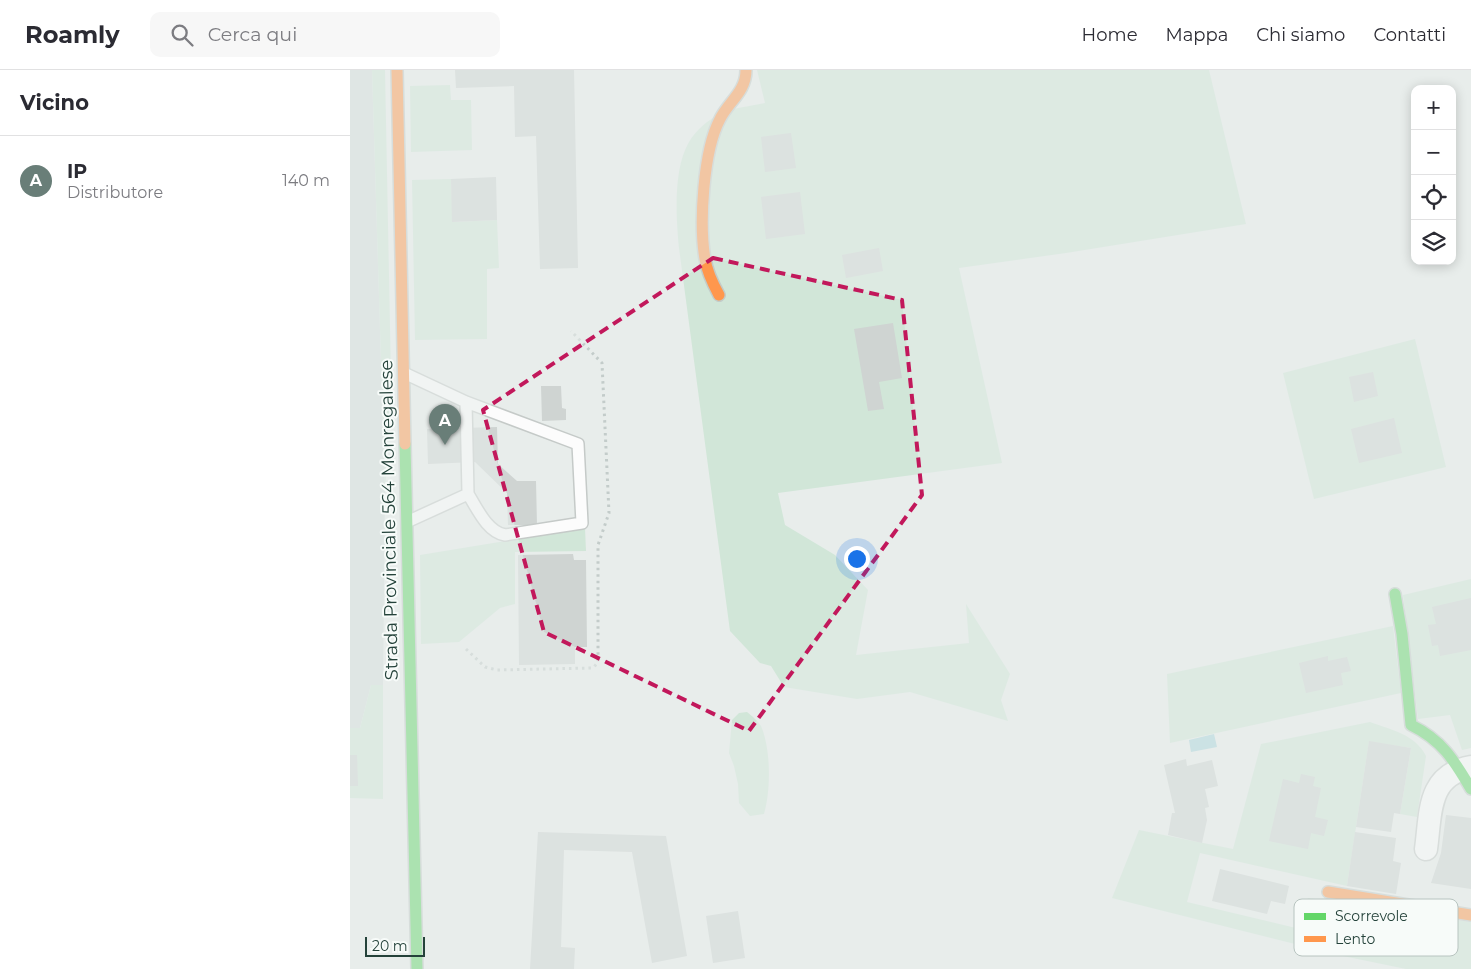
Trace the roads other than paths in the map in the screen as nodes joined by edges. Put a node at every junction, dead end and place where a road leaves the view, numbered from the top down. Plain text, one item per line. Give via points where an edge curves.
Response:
1 (397, 70) edge
2 (746, 70) edge
3 (719, 295) dead end
4 (403, 372) junction
5 (466, 402) junction
6 (468, 494) junction
7 (407, 522) junction
8 (1396, 594) dead end
9 (1465, 768) edge
10 (1471, 789) edge
11 (1426, 849) dead end
12 (1328, 892) dead end
13 (1372, 899) edge
14 (1458, 913) edge
15 (1471, 915) edge
16 (417, 969) edge

1 - 4 main road, Strada Provinciale 564 Monregalese
2 - 3 main road via 747,80 743,88 720,119 714,133 703,200 705,258
4 - 5 lane
4 - 7 main road, Strada Provinciale 564 Monregalese
5 - 6 lane
5 - 6 lane via 578,444 582,523 500,534 491,528
6 - 7 lane
7 - 16 main road, Strada Provinciale 564 Monregalese
8 - 9 main road via 1411,725 1434,736
9 - 10 main road
9 - 11 street via 1450,773 1436,789
12 - 13 main road
14 - 15 main road

